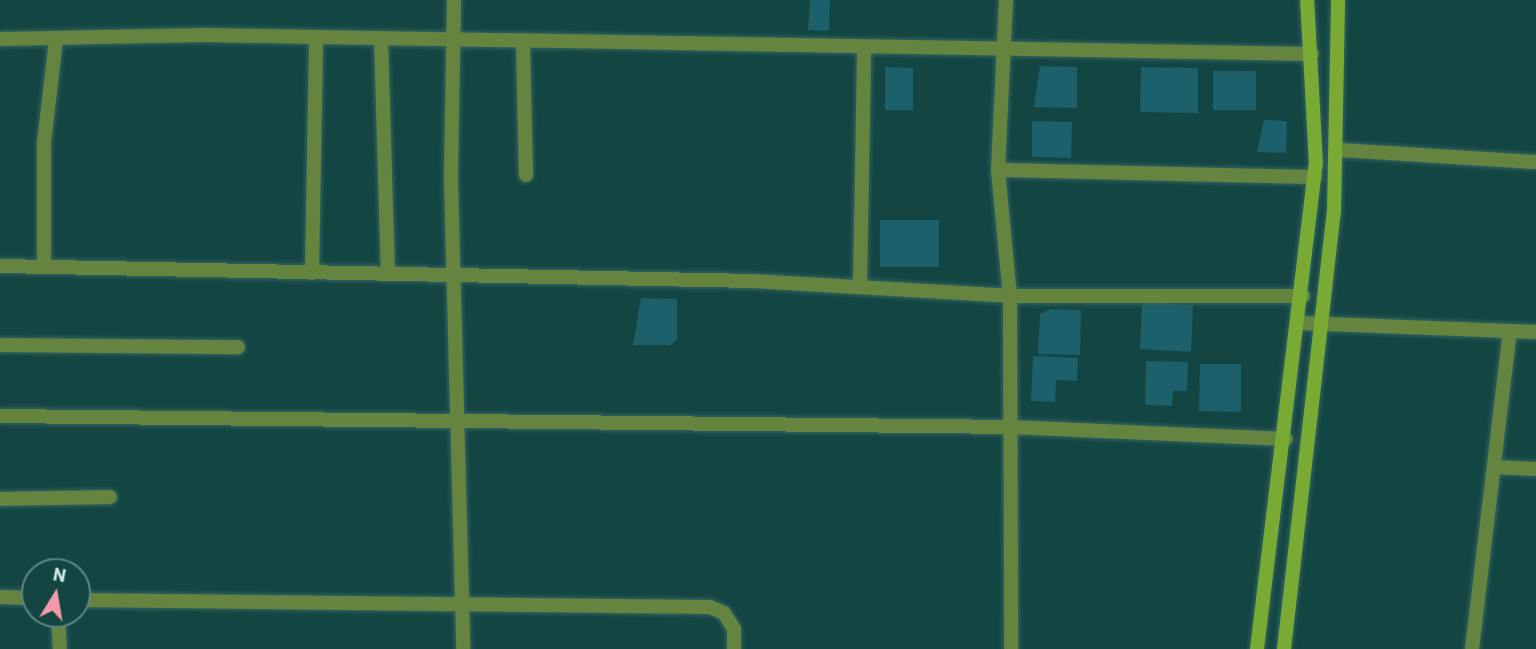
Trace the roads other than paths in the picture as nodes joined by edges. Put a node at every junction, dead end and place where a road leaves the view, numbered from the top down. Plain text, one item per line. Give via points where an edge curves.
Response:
1 (454, 0) edge
2 (1006, 0) edge
3 (1307, 0) edge
4 (1338, 0) edge
5 (316, 38) junction
6 (0, 39) edge
7 (381, 39) junction
8 (56, 40) junction
9 (454, 44) junction
10 (523, 44) junction
11 (864, 48) junction
12 (1004, 53) junction
13 (1312, 54) junction
14 (1339, 150) junction
15 (1536, 162) edge
16 (998, 170) junction
17 (526, 175) dead end
18 (1315, 177) junction
19 (0, 265) edge
20 (44, 266) junction
21 (312, 273) junction
22 (388, 274) junction
23 (453, 275) junction
24 (860, 286) junction
25 (1010, 296) junction
26 (1303, 296) junction
27 (1300, 323) junction
28 (1324, 324) junction
29 (1510, 331) junction
30 (1536, 332) edge
31 (0, 345) edge
32 (238, 347) dead end
33 (0, 416) edge
34 (457, 424) junction
35 (1011, 427) junction
36 (1286, 439) junction
37 (1494, 467) junction
38 (1536, 469) edge
39 (110, 497) dead end
40 (0, 499) edge
41 (0, 597) edge
42 (21, 598) edge
43 (91, 600) edge
44 (466, 600) junction
45 (59, 628) edge
46 (60, 649) edge
47 (463, 649) edge
48 (734, 649) edge
49 (1012, 649) edge
50 (1257, 649) edge
51 (1284, 649) edge
52 (1472, 649) edge

1 - 9 street
2 - 12 street
3 - 13 main road
4 - 14 main road
5 - 7 street
5 - 8 street
5 - 21 street
6 - 8 street
7 - 9 street
7 - 22 street
8 - 20 street via 44,143
9 - 10 street
9 - 23 street
10 - 11 street
10 - 17 street
11 - 12 street
11 - 24 street
12 - 13 street
12 - 16 street
13 - 18 main road
14 - 15 street
14 - 28 main road
16 - 18 street
16 - 25 street
18 - 26 main road
19 - 20 street
20 - 21 street
21 - 22 street
22 - 23 street
23 - 24 street
23 - 34 street
24 - 25 street
25 - 26 street
25 - 35 street
26 - 27 main road
27 - 28 street
27 - 36 main road
28 - 29 street
28 - 51 main road
29 - 30 street
29 - 37 street
31 - 32 street
33 - 34 street
34 - 35 street
34 - 44 street
35 - 36 street
35 - 49 street
36 - 50 main road
37 - 38 street
37 - 52 street
39 - 40 street
41 - 42 street
43 - 44 street via 354,606
44 - 47 street
44 - 48 street via 710,607 724,613 734,629
45 - 46 street

